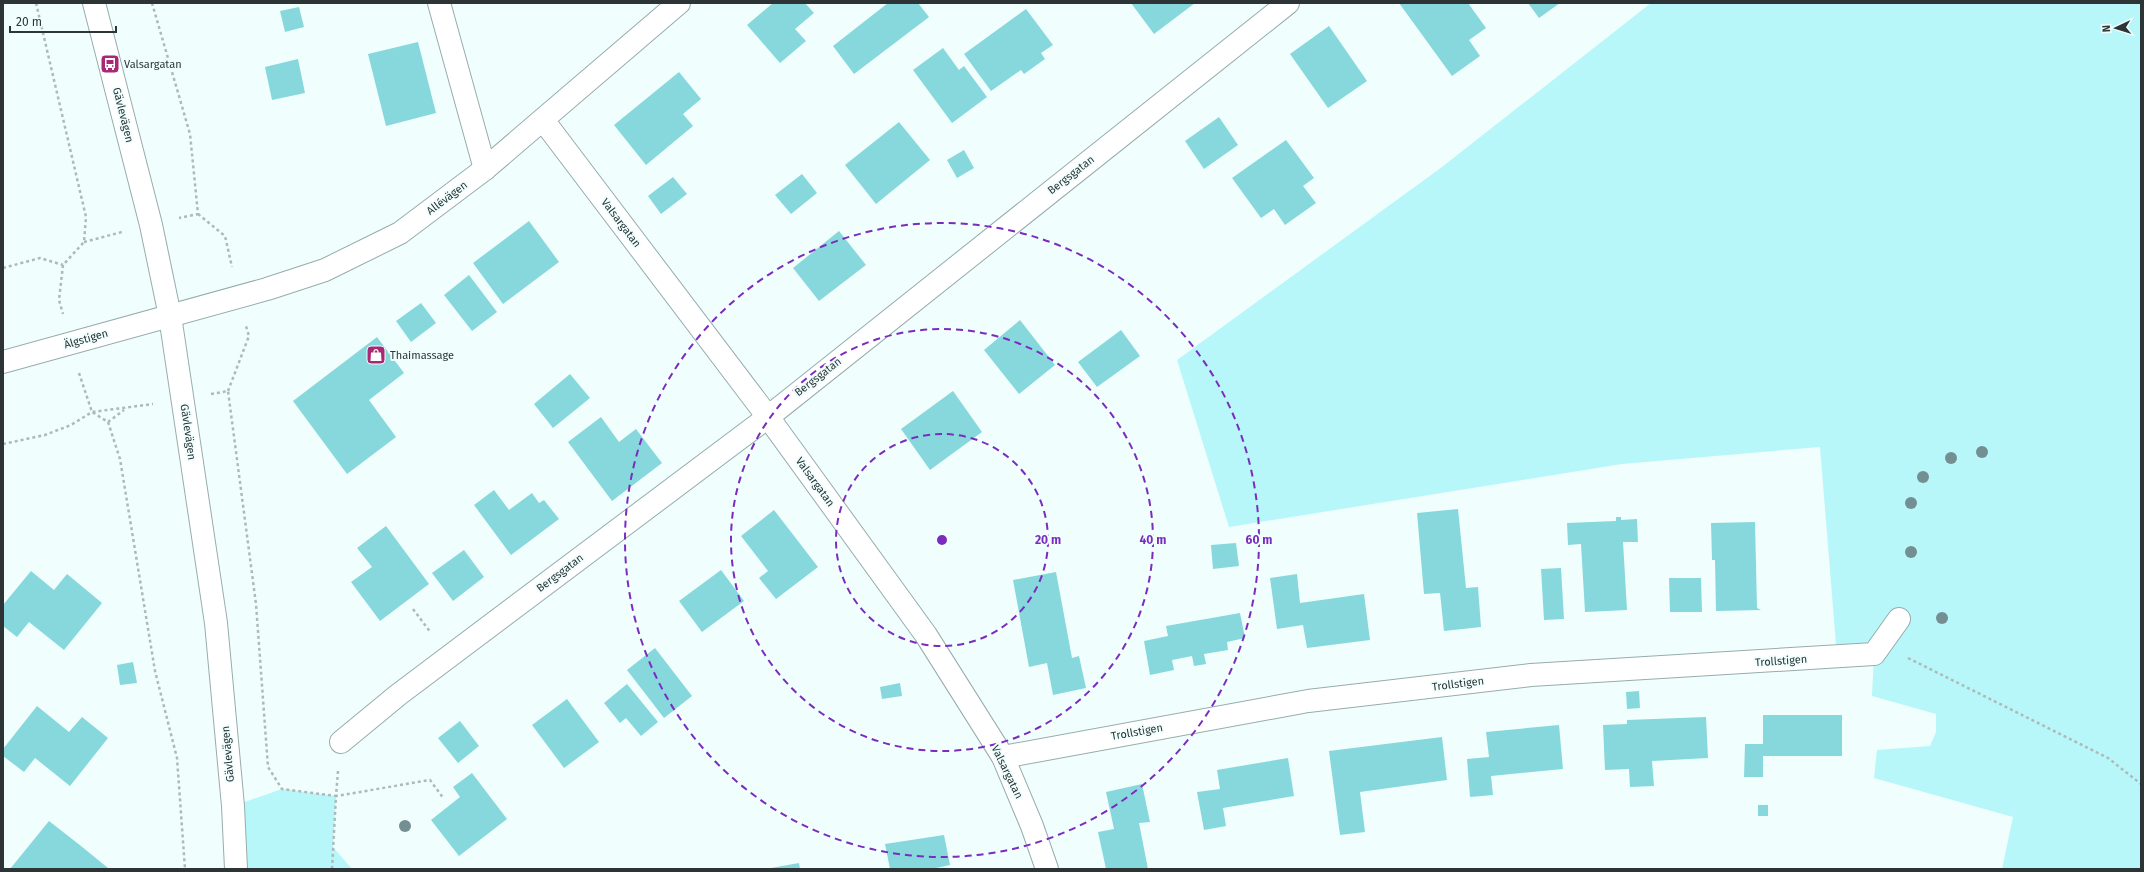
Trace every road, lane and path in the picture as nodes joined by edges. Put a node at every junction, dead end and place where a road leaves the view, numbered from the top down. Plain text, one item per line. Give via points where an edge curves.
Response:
1 (36, 3) edge
2 (94, 3) edge
3 (152, 3) edge
4 (439, 3) edge
5 (679, 3) edge
6 (1288, 3) edge
7 (543, 120) junction
8 (485, 169) junction
9 (151, 225) junction
10 (84, 242) junction
11 (63, 265) junction
12 (3, 268) edge
13 (170, 316) junction
14 (72, 343) junction
15 (3, 362) edge
16 (125, 409) dead end
17 (768, 417) junction
18 (108, 422) junction
19 (1899, 619) dead end
20 (1874, 654) junction
21 (341, 742) dead end
22 (1003, 757) junction
23 (2141, 784) edge
24 (336, 796) dead end
25 (444, 799) dead end
26 (185, 869) edge
27 (236, 869) edge
28 (1047, 869) edge

1 - 10 path via 86,217
2 - 9 street, Gävlevägen
3 - 9 path via 190,134 198,214
4 - 8 street
5 - 7 street, Allévägen
6 - 17 street, Bergsgatan
7 - 8 street, Allévägen
7 - 17 street, Valsargatan
8 - 13 street, Allévägen via 400,233 325,270
9 - 10 path
9 - 13 street, Gävlevägen
10 - 11 path
11 - 12 path via 40,258
11 - 14 path via 58,300
13 - 14 street, Älgstigen
13 - 27 street, Gävlevägen via 214,611
14 - 15 street, Älgstigen
14 - 18 path via 92,412
16 - 18 path
17 - 21 street, Bergsgatan via 398,695
17 - 22 street, Valsargatan via 926,635
18 - 26 path via 120,459 155,671 177,758
19 - 20 street
20 - 22 street, Trollstigen via 1531,675 1308,701
20 - 23 path via 1912,658 2108,758
22 - 28 street, Valsargatan
24 - 25 path via 430,780

